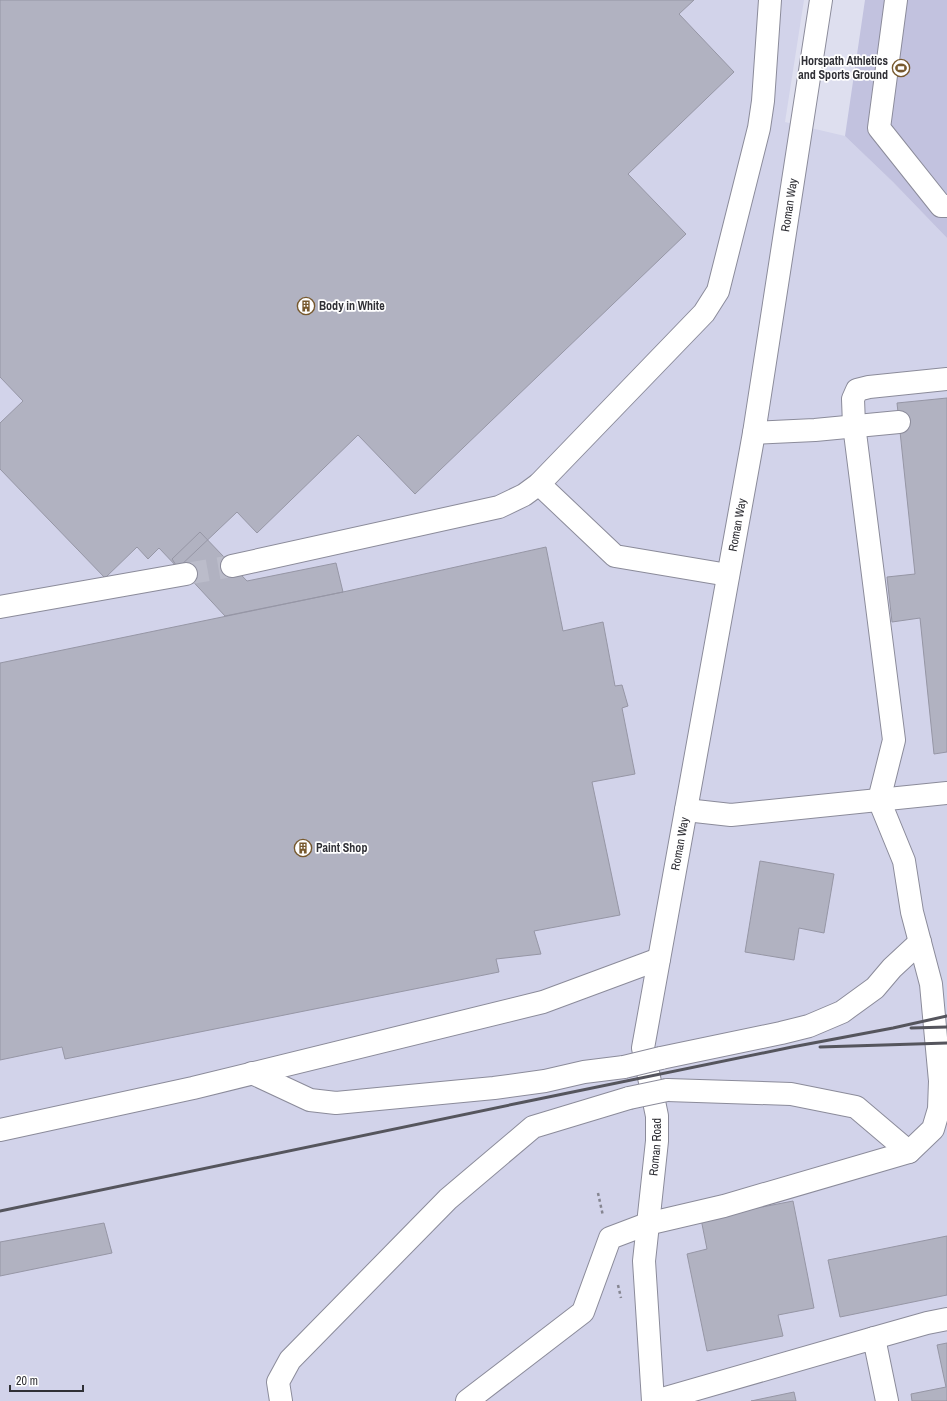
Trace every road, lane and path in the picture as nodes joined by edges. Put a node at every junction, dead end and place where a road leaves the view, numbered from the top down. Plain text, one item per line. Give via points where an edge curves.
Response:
1 (770, 0) edge
2 (821, 0) edge
3 (896, 0) edge
4 (947, 206) edge
5 (947, 379) edge
6 (899, 422) dead end
7 (854, 425) junction
8 (754, 433) junction
9 (539, 484) junction
10 (232, 566) tunnel mouth
11 (186, 574) tunnel mouth
12 (728, 574) junction
13 (0, 607) edge
14 (947, 793) edge
15 (879, 800) junction
16 (686, 810) junction
17 (920, 942) junction
18 (659, 959) junction
19 (652, 1053) junction
20 (252, 1073) junction
21 (943, 1108) edge
22 (0, 1130) edge
23 (909, 1152) junction
24 (647, 1224) junction
25 (947, 1318) edge
26 (874, 1338) junction
27 (281, 1401) edge
28 (467, 1401) edge
29 (654, 1401) edge
30 (887, 1401) edge

1 - 9 street via 759,128 718,291 704,313
2 - 8 street, Roman Way
3 - 4 street via 879,128 941,206
5 - 7 street via 857,390 853,399
6 - 7 street
7 - 8 street
7 - 15 street via 894,740
8 - 12 street, Roman Way
9 - 10 street via 524,495 499,507
9 - 12 street via 615,556
11 - 13 street
12 - 16 street, Roman Way
14 - 15 street
15 - 16 street via 731,815
15 - 17 street via 904,861 912,912
16 - 18 street, Roman Way
17 - 19 street via 875,988 842,1012 809,1026 781,1034
17 - 21 street via 932,984
18 - 19 street, Roman Way
18 - 20 street via 543,1002
19 - 20 street, bridge via 624,1067 584,1072 545,1081 336,1103 310,1100
19 - 24 street, Roman Road via 657,1141
20 - 22 street
21 - 23 street via 933,1129
23 - 24 street via 724,1206
23 - 27 street, bridge via 856,1107 791,1094 667,1090 629,1098 533,1127 448,1200 290,1360 278,1382
24 - 28 street via 610,1238 583,1312
24 - 29 street, Roman Road via 644,1261
25 - 26 street
26 - 29 street
26 - 30 street

